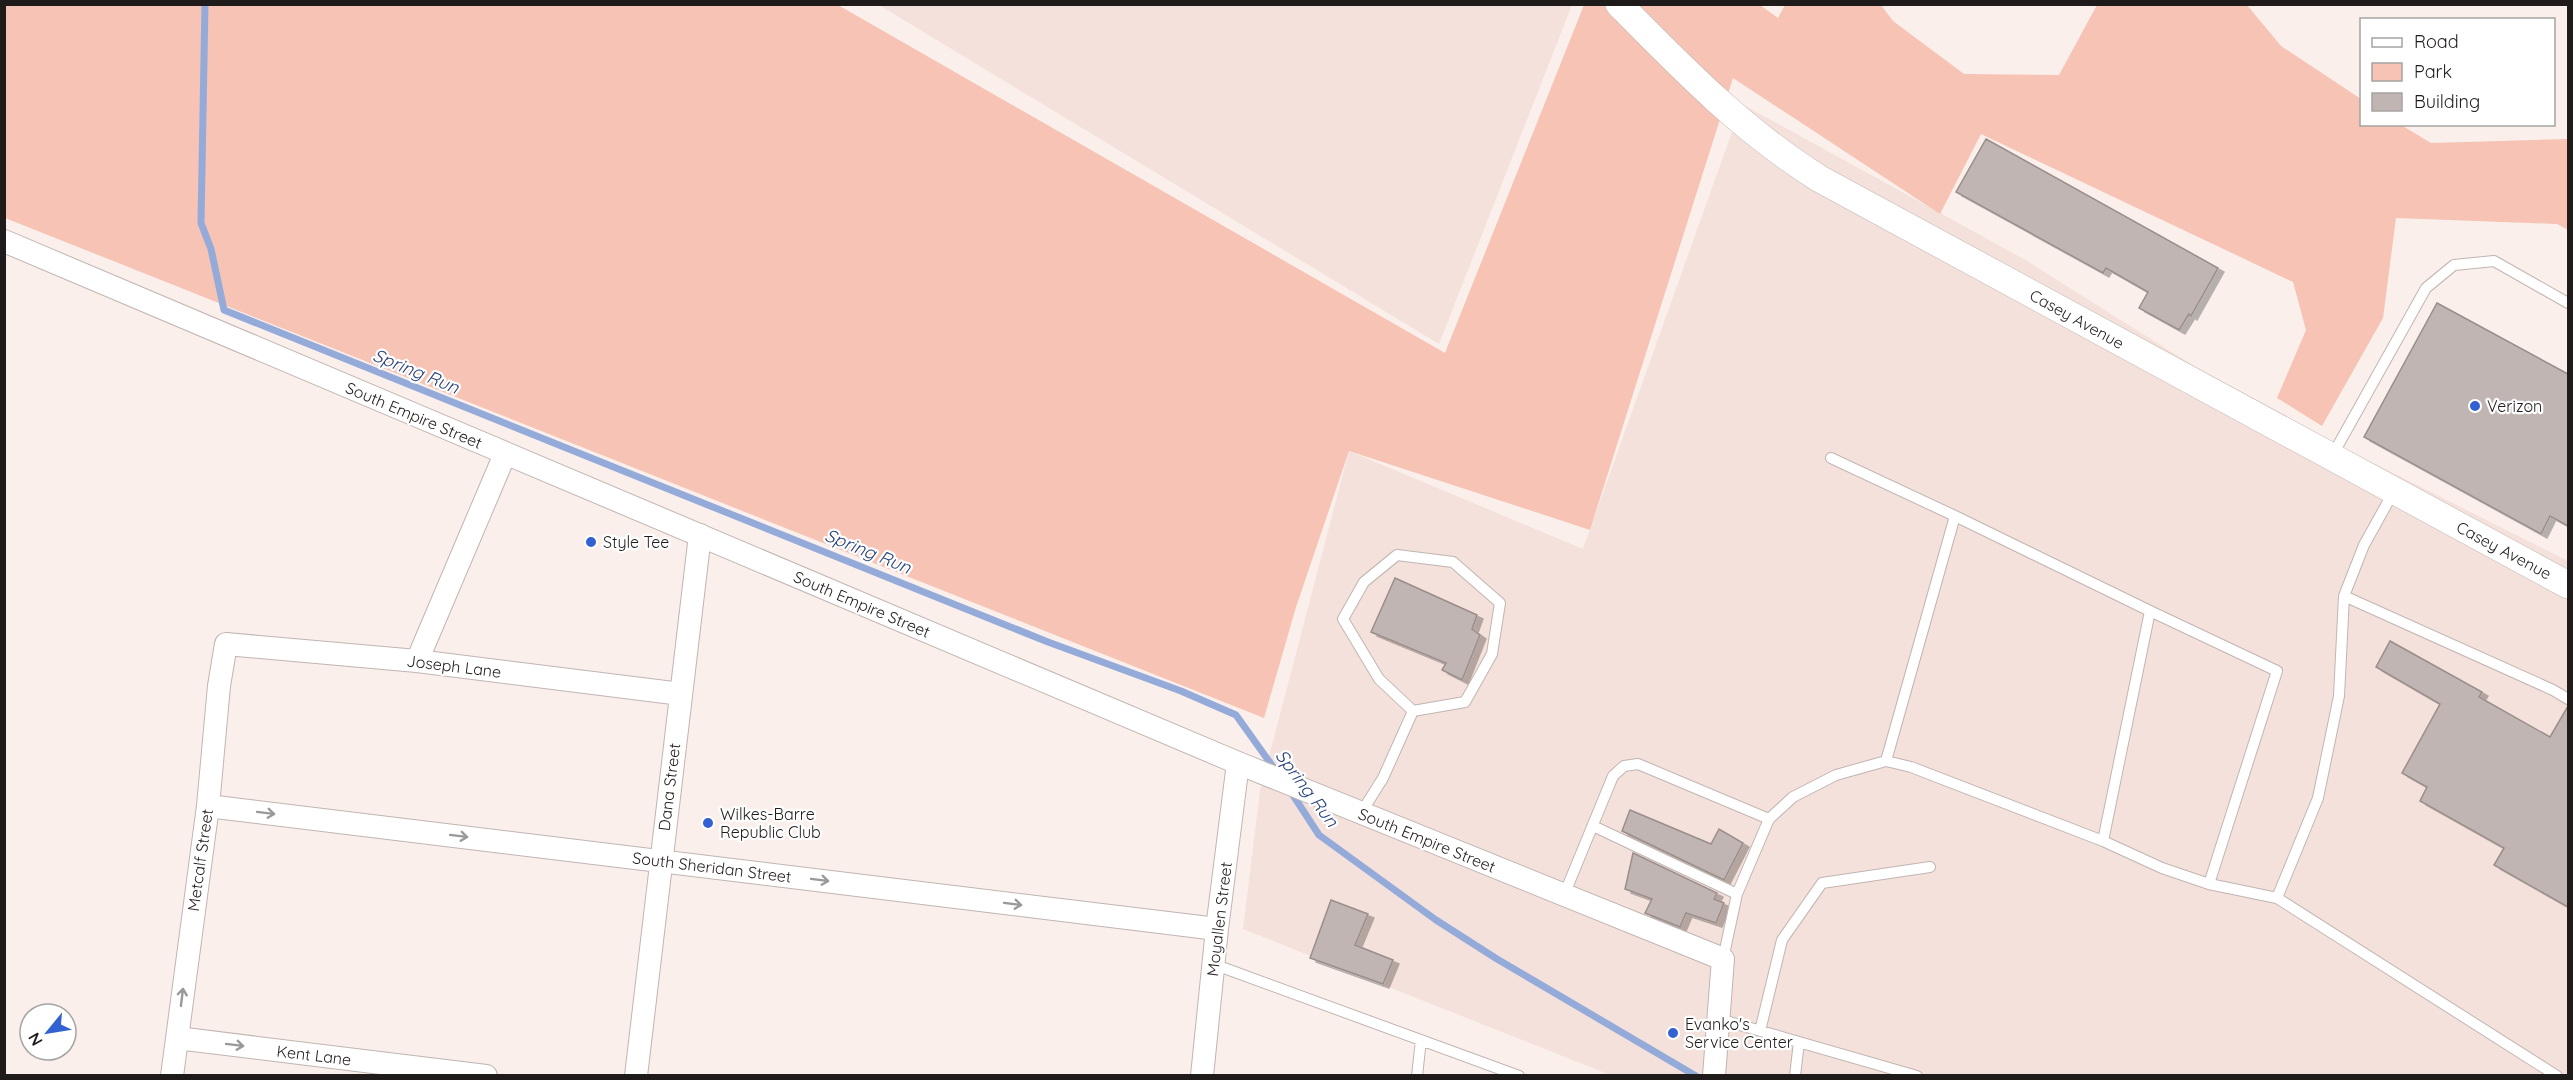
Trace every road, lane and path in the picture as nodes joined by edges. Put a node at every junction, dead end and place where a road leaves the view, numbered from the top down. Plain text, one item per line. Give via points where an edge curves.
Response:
1 (1619, 4) edge
2 (4, 241) edge
3 (2568, 303) edge
4 (505, 454) junction
5 (2332, 457) junction
6 (1831, 459) dead end
7 (2394, 491) junction
8 (1954, 516) junction
9 (699, 535) junction
10 (2568, 585) edge
11 (2344, 596) junction
12 (2150, 612) junction
13 (226, 644) joint
14 (417, 661) junction
15 (681, 694) junction
16 (2568, 699) edge
17 (1413, 711) junction
18 (1887, 761) junction
19 (1238, 763) junction
20 (208, 806) junction
21 (1361, 813) junction
22 (1769, 819) junction
23 (1593, 826) junction
24 (2103, 841) junction
25 (660, 861) junction
26 (1930, 867) dead end
27 (2209, 884) junction
28 (1737, 894) junction
29 (1564, 895) junction
30 (2277, 898) junction
31 (1217, 929) junction
32 (1723, 959) junction
33 (1213, 964) junction
34 (1719, 1019) junction
35 (1760, 1030) junction
36 (177, 1038) junction
37 (1421, 1040) junction
38 (1799, 1042) junction
39 (172, 1076) edge
40 (486, 1076) edge
41 (636, 1076) edge
42 (1202, 1076) edge
43 (1417, 1076) edge
44 (1519, 1076) edge
45 (1714, 1076) edge
46 (1795, 1076) edge
47 (1917, 1076) edge
48 (2557, 1076) edge

1 - 5 street, Casey Avenue via 1716,101 1789,160
2 - 4 street, South Empire Street
3 - 5 lane via 2494,261 2454,265 2426,288
4 - 9 street, South Empire Street
4 - 14 street
5 - 7 street, Casey Avenue
6 - 8 lane
7 - 10 street, Casey Avenue
7 - 11 lane via 2364,545
8 - 12 lane
8 - 18 lane
9 - 15 street, Dana Street
9 - 19 street, South Empire Street
11 - 16 lane
11 - 30 lane via 2339,696 2318,798
12 - 24 lane
12 - 27 lane via 2277,671
13 - 14 street, Joseph Lane
13 - 20 street, Metcalf Street
14 - 15 street, Joseph Lane
15 - 25 street, Dana Street
17 - 17 lane via 1379,679 1343,619 1364,582 1396,555 1453,562 1500,603 1492,654 1465,702
17 - 21 lane via 1383,778
18 - 22 lane via 1836,775 1793,797
18 - 24 lane
19 - 21 street, South Empire Street
19 - 31 street, Moyallen Street
20 -> 25 street, South Sheridan Street
36 -> 20 street, Metcalf Street
21 - 29 street, South Empire Street
22 - 23 lane via 1638,764 1624,766 1613,776
22 - 28 lane
23 - 28 lane
23 - 29 lane
24 - 27 lane
25 -> 31 street, South Sheridan Street
25 - 41 street, Dana Street
26 - 35 lane via 1822,883 1782,940
27 - 30 lane
28 - 32 lane
29 - 32 street, South Empire Street
30 - 48 lane
31 - 33 street, Moyallen Street
32 - 34 street
33 - 37 lane
33 - 42 street, Moyallen Street
34 - 35 lane
34 - 45 street
35 - 38 lane
36 - 39 street, Metcalf Street
36 -> 40 street, Kent Lane
37 - 43 lane
37 - 44 lane
38 - 46 lane
38 - 47 lane

